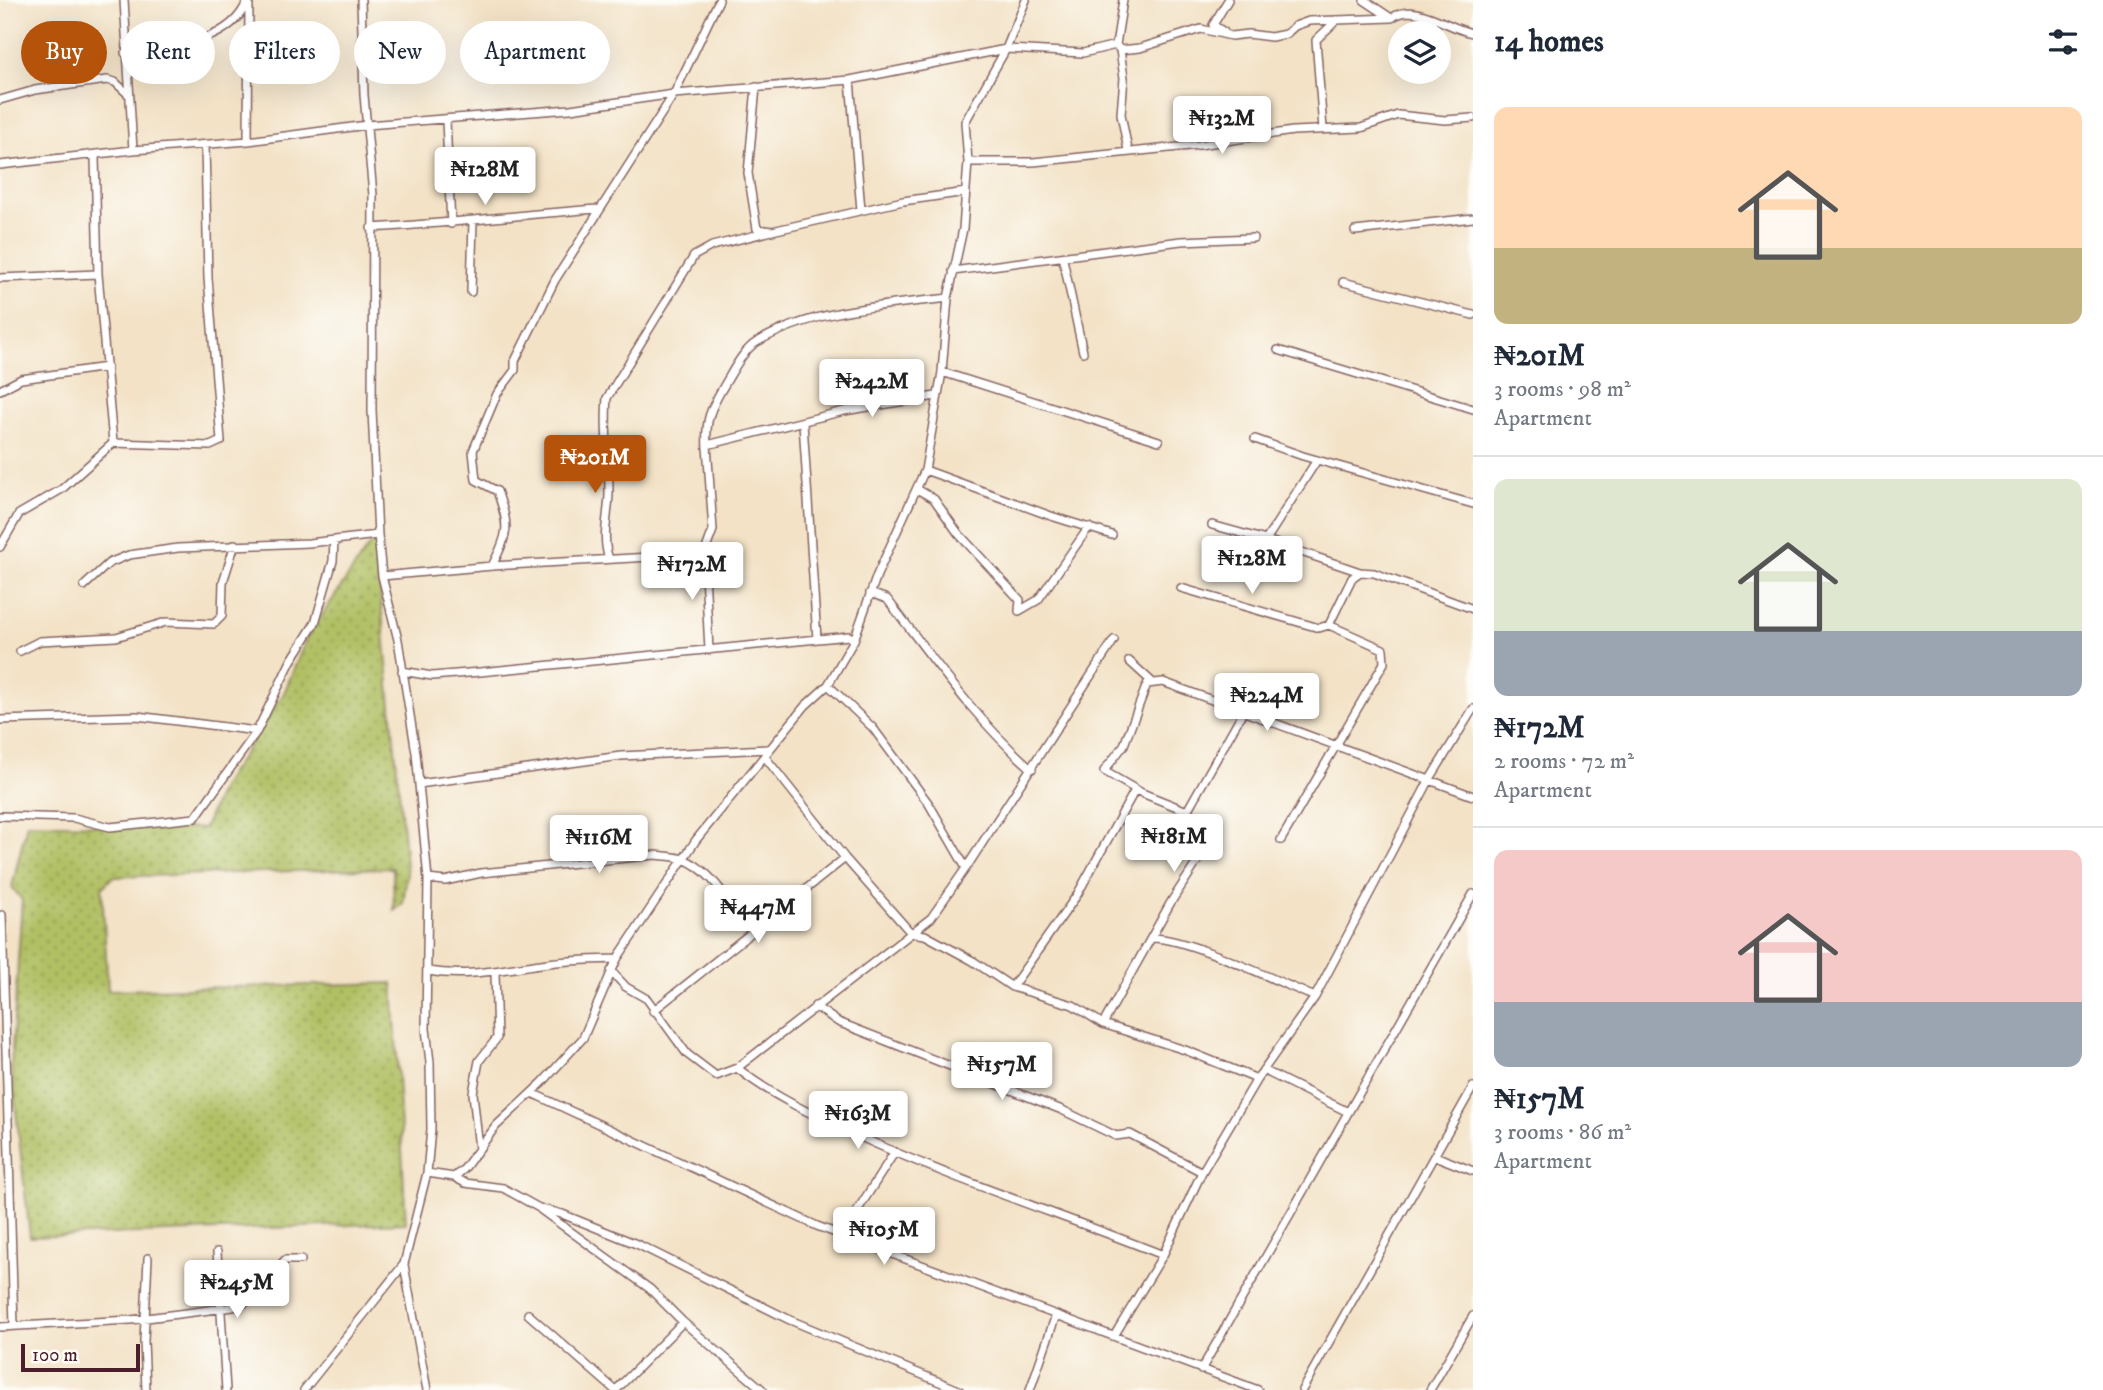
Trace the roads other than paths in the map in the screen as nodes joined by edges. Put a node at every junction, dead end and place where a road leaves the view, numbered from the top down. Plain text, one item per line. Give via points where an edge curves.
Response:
1 (124, 0) edge
2 (248, 0) edge
3 (361, 0) edge
4 (719, 0) edge
5 (1026, 0) edge
6 (1123, 0) edge
7 (1228, 0) edge
8 (1364, 0) edge
9 (1374, 4) edge
10 (1392, 18) junction
11 (1338, 19) junction
12 (124, 21) edge
13 (1213, 24) junction
14 (1201, 29) junction
15 (215, 32) edge
16 (1473, 33) edge
17 (1231, 36) junction
18 (1118, 48) junction
19 (1006, 49) junction
20 (850, 80) junction
21 (128, 84) edge
22 (756, 86) junction
23 (674, 94) junction
24 (129, 95) junction
25 (0, 100) edge
26 (1473, 118) edge
27 (446, 121) junction
28 (367, 125) junction
29 (1322, 129) junction
30 (248, 141) junction
31 (205, 145) junction
32 (133, 150) junction
33 (1128, 150) junction
34 (95, 157) junction
35 (968, 162) junction
36 (0, 166) edge
37 (966, 192) junction
38 (599, 209) junction
39 (860, 210) junction
40 (1473, 218) edge
41 (473, 221) junction
42 (451, 224) junction
43 (371, 228) junction
44 (772, 231) junction
45 (1355, 231) dead end
46 (1253, 238) dead end
47 (1063, 259) junction
48 (954, 271) junction
49 (98, 274) junction
50 (0, 278) edge
51 (1343, 282) dead end
52 (471, 292) dead end
53 (948, 298) junction
54 (1473, 314) edge
55 (1278, 350) dead end
56 (1083, 352) dead end
57 (107, 367) junction
58 (942, 372) junction
59 (0, 390) edge
60 (936, 396) junction
61 (1473, 409) edge
62 (803, 423) junction
63 (1255, 439) dead end
64 (1159, 441) dead end
65 (113, 443) junction
66 (707, 454) junction
67 (1317, 460) junction
68 (925, 470) junction
69 (917, 489) junction
70 (1473, 504) edge
71 (1212, 525) dead end
72 (1089, 527) junction
73 (377, 535) junction
74 (1112, 535) dead end
75 (1266, 540) junction
76 (334, 541) junction
77 (234, 544) junction
78 (0, 547) edge
79 (704, 554) junction
80 (608, 559) junction
81 (492, 565) junction
82 (1360, 572) junction
83 (382, 576) junction
84 (84, 586) dead end
85 (1181, 588) dead end
86 (870, 593) junction
87 (1473, 609) edge
88 (1329, 625) junction
89 (817, 639) junction
90 (855, 640) junction
91 (1114, 640) dead end
92 (709, 650) junction
93 (20, 651) dead end
94 (1129, 661) dead end
95 (402, 671) junction
96 (1152, 681) junction
97 (828, 685) junction
98 (1473, 709) edge
99 (1244, 710) junction
100 (0, 720) edge
101 (257, 731) junction
102 (1336, 744) junction
103 (767, 753) junction
104 (1032, 769) junction
105 (1430, 779) junction
106 (419, 784) junction
107 (1135, 790) junction
108 (1473, 796) edge
109 (1187, 811) junction
110 (0, 816) edge
111 (1281, 840) dead end
112 (845, 858) junction
113 (684, 859) junction
114 (966, 868) junction
115 (428, 879) junction
116 (1473, 894) edge
117 (2, 915) dead end
118 (752, 932) junction
119 (911, 933) junction
120 (1152, 938) junction
121 (617, 959) junction
122 (428, 971) junction
123 (611, 971) junction
124 (495, 972) junction
125 (1012, 987) junction
126 (1315, 997) junction
127 (816, 1006) junction
128 (653, 1011) junction
129 (1103, 1024) junction
130 (737, 1068) junction
131 (1263, 1070) junction
132 (1257, 1079) junction
133 (1473, 1087) edge
134 (531, 1093) junction
135 (1346, 1111) junction
136 (479, 1149) junction
137 (894, 1153) junction
138 (1435, 1156) junction
139 (1473, 1171) edge
140 (1202, 1172) junction
141 (426, 1173) junction
142 (454, 1177) junction
143 (539, 1208) junction
144 (841, 1236) junction
145 (217, 1252) dead end
146 (1163, 1255) junction
147 (148, 1258) dead end
148 (301, 1260) dead end
149 (404, 1264) junction
150 (222, 1309) junction
151 (527, 1314) dead end
152 (1056, 1315) junction
153 (1473, 1316) edge
154 (145, 1317) junction
155 (683, 1322) junction
156 (13, 1326) junction
157 (0, 1327) edge
158 (1114, 1336) junction
159 (1201, 1370) junction
160 (758, 1388) edge
161 (146, 1390) edge
162 (226, 1390) edge
163 (304, 1390) edge
164 (427, 1390) edge
165 (615, 1390) edge
166 (959, 1390) edge
167 (1030, 1390) edge
168 (1258, 1390) edge
169 (1302, 1390) edge
170 (1430, 1390) edge

1 - 12 street
2 - 15 street via 242,14
2 - 30 street
3 - 28 street
4 - 23 street
5 - 19 street
6 - 18 street
7 - 13 street
8 - 9 street
9 - 10 street
10 - 11 street
10 - 16 street via 1417,13
11 - 17 street via 1309,21 1271,37
11 - 29 street via 1316,40
13 - 14 street
13 - 17 street
14 - 17 street
14 - 18 street via 1140,48
18 - 19 street via 1083,53
18 - 33 street
19 - 20 street
19 - 35 street via 968,111
20 - 22 street
20 - 39 street
21 - 24 street
22 - 23 street
22 - 44 street via 748,173 754,224 757,229
23 - 27 street
23 - 38 street
24 - 25 street via 107,80
24 - 32 street
26 - 29 street via 1398,115 1361,128
27 - 28 street
27 - 42 street
28 - 30 street
28 - 43 street
29 - 33 street
30 - 31 street
31 - 32 street
31 - 65 street via 208,278 220,441 210,446
32 - 34 street
33 - 35 street via 1033,162
34 - 36 street
34 - 49 street
35 - 37 street
37 - 39 street
37 - 48 street
38 - 41 street
38 - 81 street via 555,280 473,451 476,480 497,491 504,509 508,535
39 - 44 street
40 - 45 street
41 - 42 street
41 - 52 street
42 - 43 street
43 - 73 street
44 - 80 street via 712,246 694,256 607,398
46 - 47 street via 1181,241
47 - 48 street
47 - 56 street
48 - 53 street
49 - 50 street
49 - 57 street
51 - 54 street
53 - 58 street
53 - 66 street via 798,322 756,342 713,404 705,423
55 - 61 street
57 - 59 street via 21,379
57 - 65 street
58 - 60 street
58 - 64 street
60 - 62 street via 890,401
60 - 68 street
62 - 66 street via 707,445
62 - 89 street
63 - 67 street
65 - 78 street via 62,489 19,514
66 - 79 street via 713,530
67 - 70 street
67 - 75 street
68 - 69 street
68 - 72 street
69 - 72 street via 934,499 958,533 1020,600 1019,611 1038,600
69 - 86 street
71 - 75 street
72 - 74 street
73 - 76 street
73 - 83 street
75 - 82 street
76 - 77 street
76 - 101 street via 333,561 315,623
77 - 84 street via 129,555 109,563
77 - 93 street via 223,582 222,616 215,624 166,622 90,641 40,641
79 - 80 street
79 - 92 street
80 - 81 street
81 - 83 street
82 - 87 street via 1386,576
82 - 88 street via 1352,578
83 - 95 street
85 - 88 street via 1319,628
86 - 90 street
86 - 104 street via 887,598 963,698
88 - 102 street via 1383,649 1385,655
89 - 90 street via 849,636
89 - 92 street
90 - 97 street
91 - 104 street
92 - 95 street via 432,676
94 - 96 street
95 - 106 street
96 - 99 street
96 - 107 street via 1124,745 1104,771
97 - 103 street
97 - 114 street via 873,728 929,804
98 - 105 street
99 - 102 street
99 - 109 street
100 - 101 street via 137,716
101 - 110 street via 195,818 110,827 74,818
102 - 105 street
102 - 111 street
103 - 106 street via 621,756
103 - 112 street
103 - 113 street
104 - 114 street
105 - 108 street
105 - 126 street
106 - 115 street
107 - 109 street
107 - 125 street via 1077,895
109 - 120 street via 1200,821 1210,842
112 - 118 street
112 - 119 street
113 - 115 street via 655,855 481,873 445,881
113 - 118 street via 719,888
113 - 121 street
114 - 119 street via 931,918
115 - 122 street
116 - 135 street
117 - 156 street
118 - 128 street
119 - 125 street via 925,935
119 - 127 street
120 - 126 street via 1207,953
120 - 129 street
121 - 123 street
121 - 124 street via 542,963
122 - 124 street
122 - 141 street via 431,1129
123 - 128 street via 626,987 648,999
123 - 134 street via 583,1038
124 - 136 street via 497,1038 479,1061 473,1093
125 - 129 street via 1073,1005
126 - 131 street
127 - 130 street
127 - 140 street via 838,1022 1062,1110 1116,1136 1130,1134
128 - 130 street via 687,1054 716,1076
129 - 132 street
130 - 137 street via 802,1111
131 - 132 street
131 - 135 street
132 - 140 street
133 - 138 street
134 - 136 street
134 - 144 street
135 - 159 street
136 - 142 street
137 - 144 street
137 - 146 street
138 - 139 street
138 - 169 street
140 - 146 street
141 - 142 street
141 - 149 street
142 - 143 street via 503,1188
143 - 155 street via 650,1289
143 - 166 street via 639,1245 790,1320
144 - 152 street
145 - 150 street
146 - 158 street
147 - 154 street
148 - 150 street via 285,1260 243,1304
149 - 163 street
149 - 164 street
150 - 154 street
150 - 162 street
151 - 165 street
152 - 158 street
152 - 167 street
153 - 170 street
154 - 156 street
154 - 161 street
155 - 160 street
155 - 165 street
156 - 157 street
158 - 159 street
159 - 168 street

